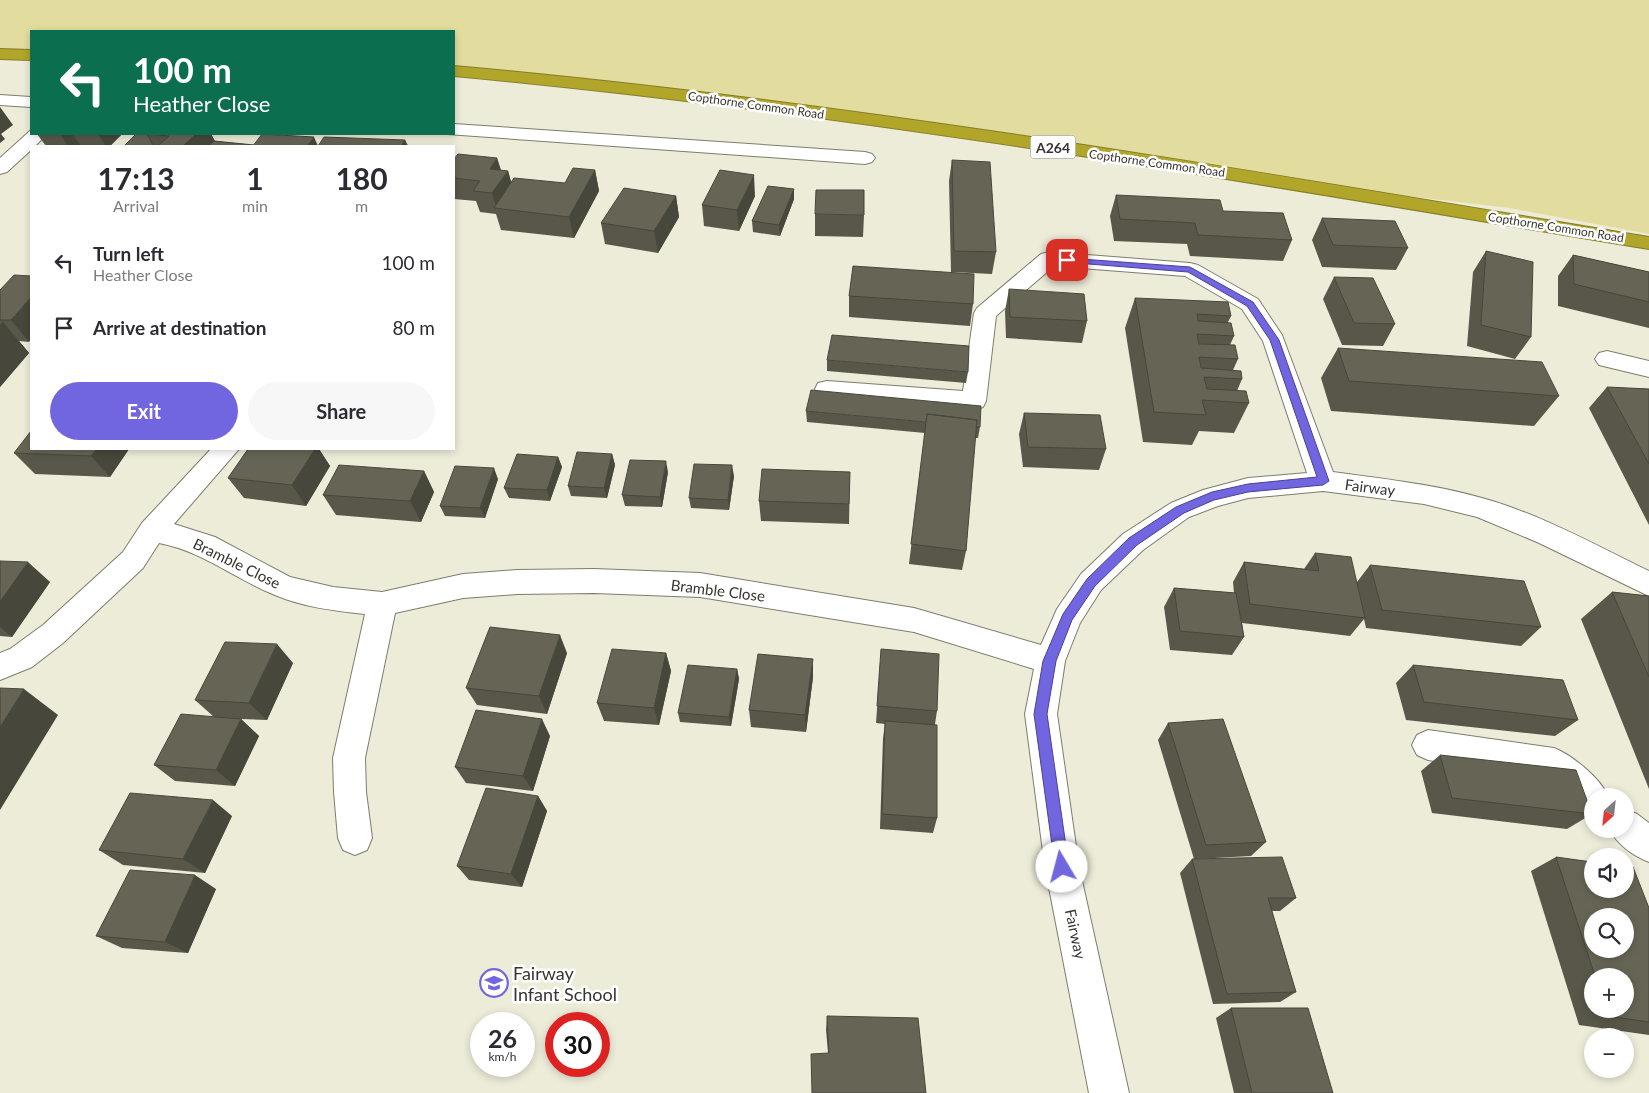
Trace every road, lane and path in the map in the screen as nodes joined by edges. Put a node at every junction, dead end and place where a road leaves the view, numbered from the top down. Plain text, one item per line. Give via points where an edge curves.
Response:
1 (0, 54) edge
2 (30, 55) edge
3 (455, 71) edge
4 (0, 100) edge
5 (30, 102) edge
6 (455, 130) edge
7 (37, 135) edge
8 (865, 158) dead end
9 (0, 168) edge
10 (1649, 243) edge
11 (1607, 359) dead end
12 (1649, 369) edge
13 (827, 388) dead end
14 (225, 450) edge
15 (1323, 481) junction
16 (152, 531) junction
17 (1649, 584) edge
18 (382, 604) junction
19 (1050, 661) junction
20 (0, 667) edge
21 (1428, 745) dead end
22 (1584, 790) edge
23 (1634, 832) edge
24 (355, 838) dead end
25 (1649, 845) edge
26 (1109, 1093) edge

1 - 2 highway
3 - 10 highway, Copthorne Common Road / A264 via 607,84 924,128 1242,175
4 - 5 street
6 - 8 street
7 - 9 street
11 - 12 street
13 - 15 street via 974,402 985,314 1049,259 1190,270 1250,304 1274,340
14 - 16 street
15 - 17 street, Fairway via 1424,494 1482,508 1547,534
15 - 19 street, Fairway via 1248,488 1212,497 1180,510 1133,542 1091,582 1067,618
16 - 18 street, Bramble Close via 175,534 205,545 284,586 333,598
16 - 20 street via 133,560 53,634 22,658
18 - 19 street, Bramble Close via 463,586 517,582 700,585 914,620
18 - 24 street via 349,758
19 - 26 street, Fairway via 1041,714 1062,867
21 - 22 street via 1554,763
23 - 25 street

